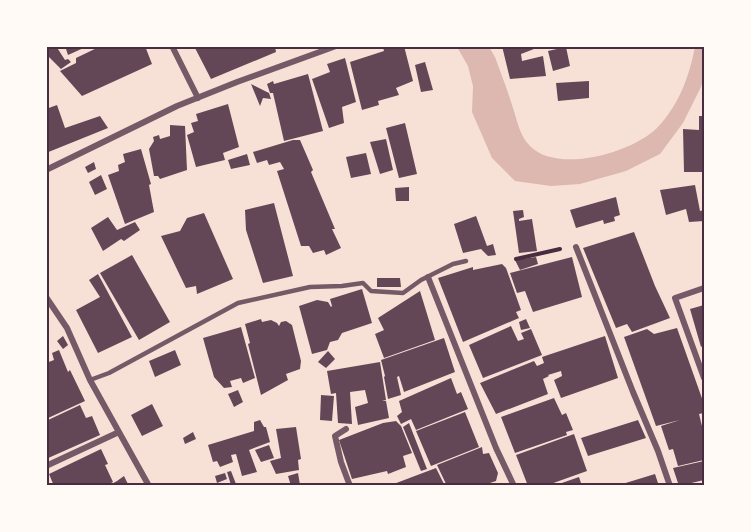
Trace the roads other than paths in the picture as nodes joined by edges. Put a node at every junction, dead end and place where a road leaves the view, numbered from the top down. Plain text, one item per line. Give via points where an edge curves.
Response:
1 (172, 46) edge
2 (336, 46) edge
3 (198, 98) junction
4 (46, 170) edge
5 (576, 247) road end
6 (466, 261) dead end
7 (428, 277) junction
8 (705, 288) edge
9 (46, 297) edge
10 (705, 378) edge
11 (90, 380) junction
12 (346, 429) dead end
13 (119, 432) junction
14 (46, 466) edge
15 (149, 486) edge
16 (350, 486) edge
17 (514, 486) edge
18 (670, 486) edge

1 - 3 street
2 - 3 street
3 - 4 street
5 - 18 street
6 - 7 lane
7 - 11 lane via 403,293 371,291 363,283 310,287 238,303
7 - 17 street
8 - 10 street via 675,298
9 - 11 street via 67,328
11 - 13 street
12 - 16 street via 335,436
13 - 14 street
13 - 15 street

